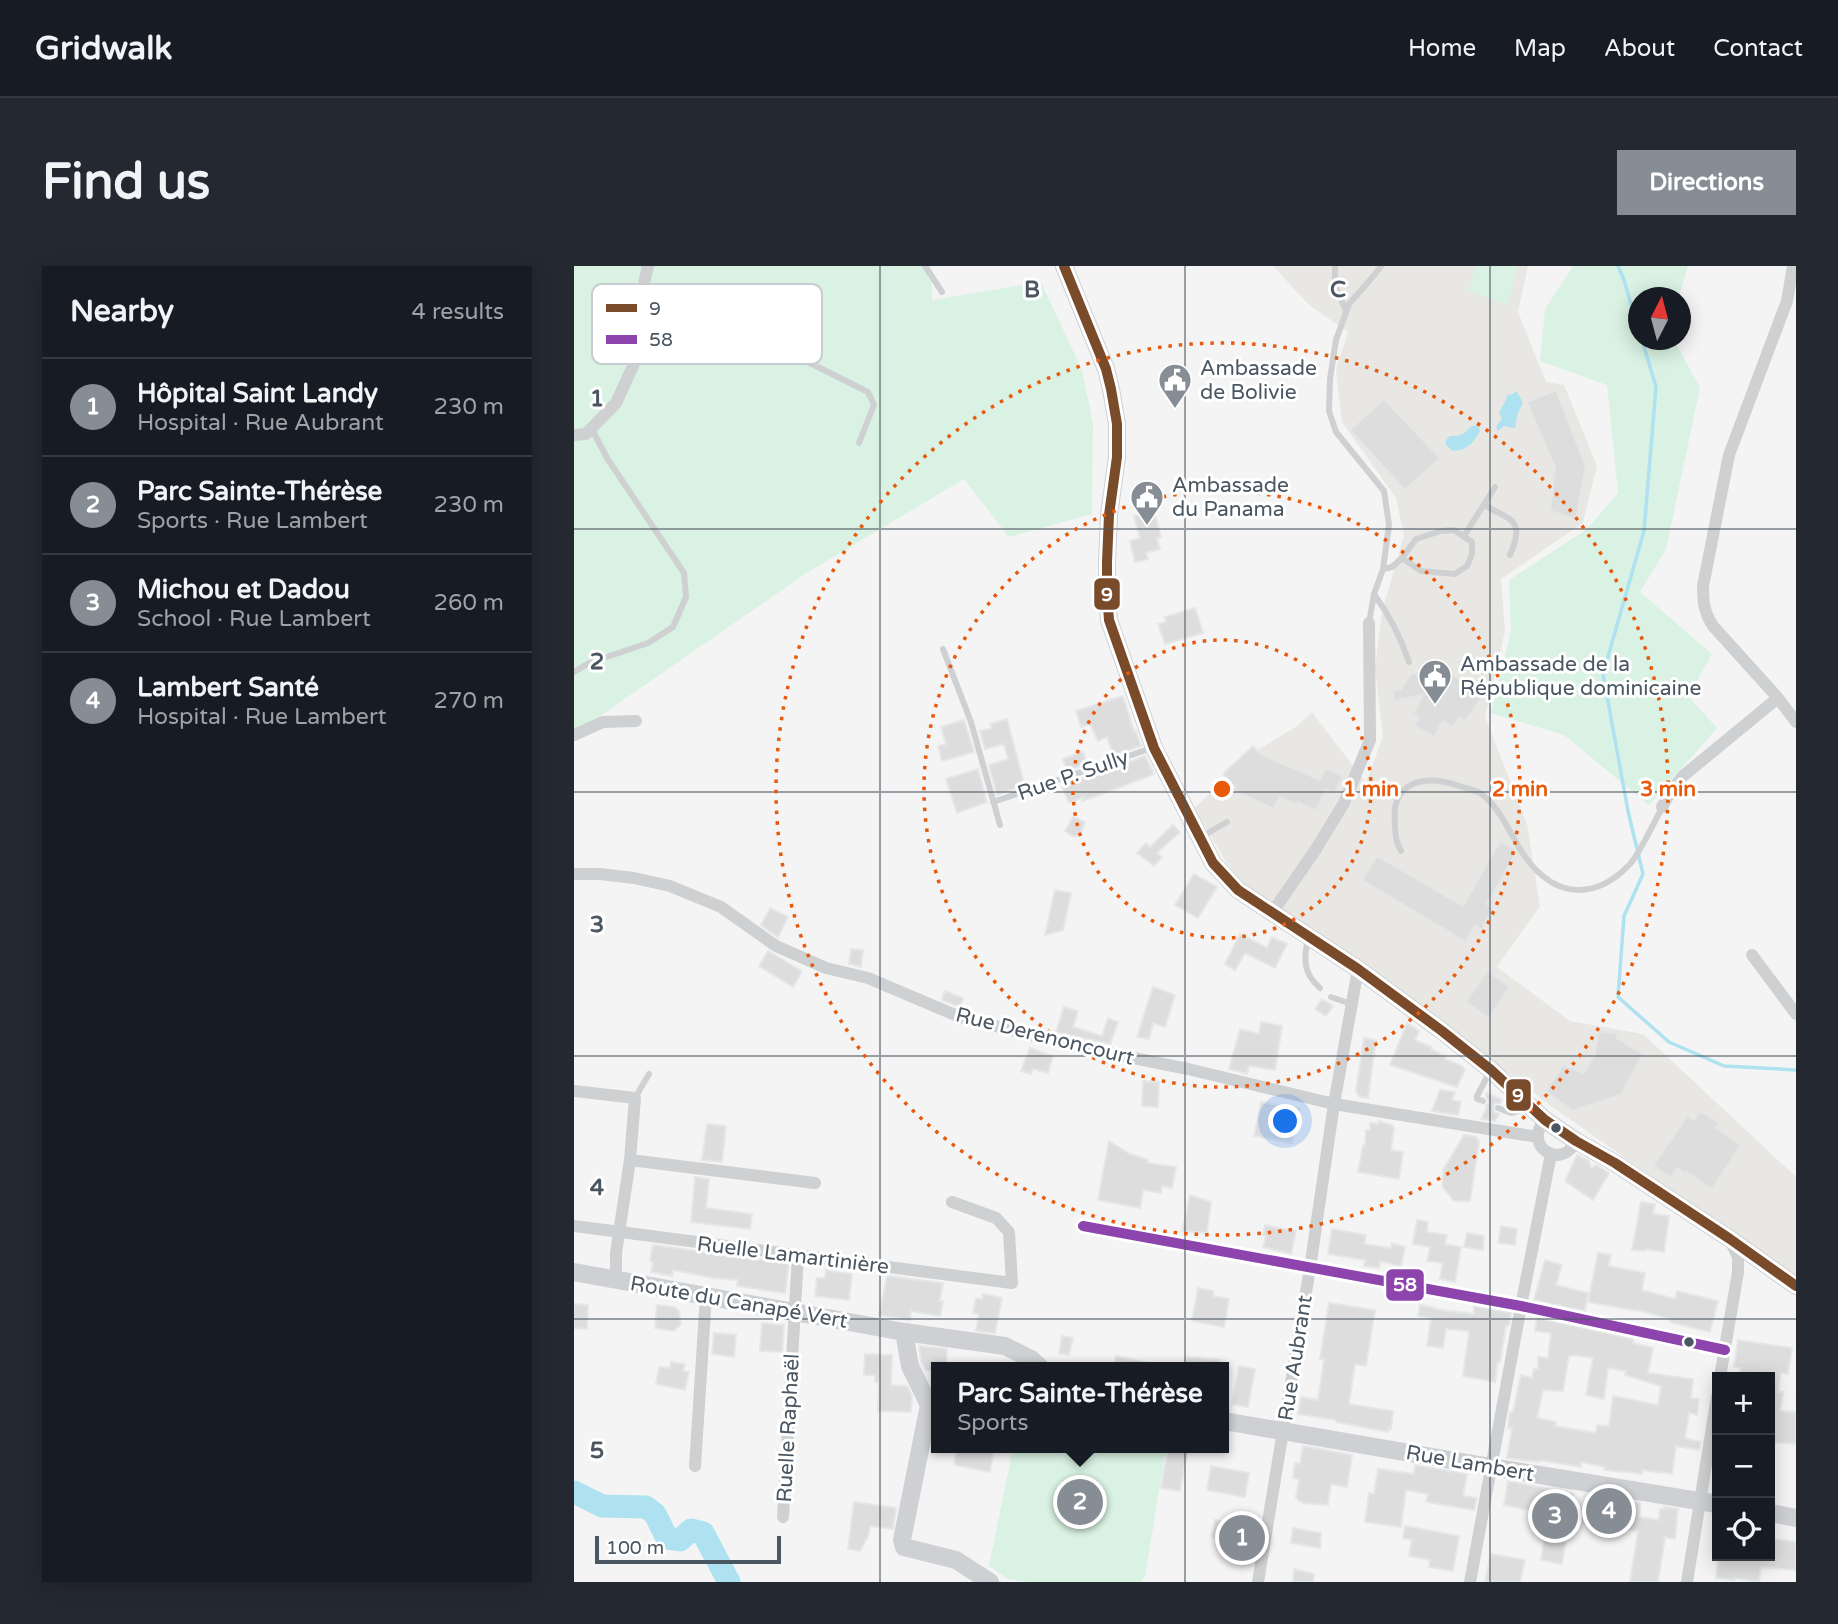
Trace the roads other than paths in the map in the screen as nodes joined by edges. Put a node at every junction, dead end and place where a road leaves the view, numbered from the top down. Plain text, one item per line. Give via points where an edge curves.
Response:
1 (648, 266) edge
2 (925, 266) edge
3 (1064, 266) edge
4 (1335, 266) edge
5 (1381, 266) edge
6 (1793, 266) edge
7 (644, 284) edge
8 (942, 292) dead end
9 (1346, 311) junction
10 (634, 364) edge
11 (811, 364) edge
12 (592, 429) junction
13 (574, 435) edge
14 (859, 443) dead end
15 (1495, 486) dead end
16 (1484, 505) junction
17 (1464, 536) junction
18 (1510, 555) dead end
19 (1402, 558) junction
20 (1383, 569) junction
21 (1374, 594) junction
22 (1369, 623) joint
23 (943, 649) dead end
24 (1409, 662) dead end
25 (574, 671) edge
26 (1777, 698) junction
27 (636, 721) dead end
28 (1796, 722) edge
29 (574, 735) edge
30 (1154, 748) junction
31 (993, 802) junction
32 (1662, 807) joint
33 (1227, 822) dead end
34 (1000, 825) dead end
35 (1199, 838) junction
36 (1401, 851) dead end
37 (574, 874) edge
38 (1272, 913) junction
39 (1309, 937) junction
40 (1752, 955) dead end
41 (1358, 969) junction
42 (1320, 988) dead end
43 (1331, 997) dead end
44 (1351, 1004) junction
45 (1796, 1014) edge
46 (1491, 1070) junction
47 (649, 1074) dead end
48 (574, 1091) edge
49 (635, 1098) junction
50 (1483, 1101) dead end
51 (1334, 1104) junction
52 (1531, 1107) junction
53 (1498, 1108) dead end
54 (1545, 1120) junction
55 (1538, 1137) junction
56 (1576, 1140) junction
57 (1551, 1154) junction
58 (630, 1160) junction
59 (815, 1183) dead end
60 (952, 1202) dead end
61 (574, 1226) edge
62 (1083, 1226) dead end
63 (618, 1233) junction
64 (1730, 1239) junction
65 (798, 1255) junction
66 (1310, 1268) junction
67 (574, 1272) edge
68 (616, 1280) junction
69 (1796, 1286) edge
70 (706, 1297) junction
71 (1521, 1306) junction
72 (794, 1312) junction
73 (905, 1332) junction
74 (1725, 1350) junction
75 (1034, 1362) edge
76 (1721, 1372) edge
77 (1229, 1422) edge
78 (1284, 1431) junction
79 (1714, 1435) edge
80 (695, 1466) dead end
81 (1491, 1467) junction
82 (1709, 1502) edge
83 (1775, 1514) edge
84 (783, 1517) dead end
85 (1796, 1518) edge
86 (990, 1582) edge
87 (1258, 1582) edge
88 (1470, 1582) edge
89 (1688, 1582) edge

1 - 7 street
2 - 8 lane
3 - 30 main road via 1105,369 1114,405 1117,457 1109,515 1109,620
4 - 9 lane via 1335,286
5 - 9 lane
6 - 26 street via 1787,301 1729,455 1703,586 1703,604 1713,626
9 - 20 lane via 1336,340 1329,411 1336,432 1384,491 1389,525
10 - 12 street via 616,403
11 - 14 lane via 868,392 874,405
12 - 13 street
12 - 25 lane via 684,573 687,597 673,627 648,643
15 - 16 lane
16 - 17 lane
16 - 18 lane via 1516,526
17 - 19 lane via 1454,530 1416,539
17 - 19 lane via 1472,542 1472,554 1467,566 1455,574 1421,571
19 - 20 lane
20 - 21 lane
21 - 22 lane
21 - 24 lane via 1391,617
22 - 38 street via 1370,740 1344,803
23 - 31 lane via 971,722
26 - 28 street
26 - 32 street via 1683,776
27 - 29 street via 603,722
30 - 31 lane, Rue P. Sully
30 - 35 main road
31 - 34 lane
32 - 36 lane via 1632,863 1604,885 1584,891 1560,888 1537,871 1497,810 1480,793 1445,781 1422,780 1401,794 1393,811
33 - 35 lane
35 - 38 main road via 1228,881
37 - 51 street, Rue Derenoncourt via 635,878 670,886 722,907 776,946 960,1017
38 - 39 main road
39 - 41 main road
39 - 42 lane via 1307,969
40 - 45 street
41 - 44 street, Rue Aubrant
41 - 46 main road
43 - 44 lane
44 - 51 street, Rue Aubrant
46 - 50 lane via 1477,1096
46 - 52 main road
47 - 49 lane
48 - 49 street
49 - 58 street
51 - 55 street, Rue Derenoncourt
51 - 66 street, Rue Aubrant
52 - 53 lane via 1511,1114
52 - 54 main road
54 - 55 street
54 - 56 main road
55 - 57 street via 1542,1148
56 - 57 street via 1568,1151
56 - 64 main road
57 - 71 street
58 - 59 street
58 - 63 street
60 - 65 street, Ruelle Lamartinière via 996,1218 1009,1232 1012,1283
61 - 63 street, Ruelle Lamartinière
62 - 66 street
63 - 65 street, Ruelle Lamartinière
63 - 68 street
64 - 69 main road
64 - 74 street via 1738,1257 1738,1272
65 - 72 street, Ruelle Raphaël
66 - 71 street
66 - 78 street, Rue Aubrant
67 - 68 main road, Route du Canapé Vert
68 - 70 main road, Route du Canapé Vert
70 - 72 main road, Route du Canapé Vert
70 - 80 street
71 - 74 street
71 - 81 street
72 - 73 main road, Route du Canapé Vert
72 - 84 street, Ruelle Raphaël
73 - 75 main road via 1005,1346
73 - 86 main road via 910,1366 929,1405 904,1547 956,1560
74 - 76 street
77 - 78 main road, Rue Lambert
78 - 81 main road, Rue Lambert
78 - 87 street, Rue Aubrant
79 - 82 street
81 - 82 main road, Rue Lambert
81 - 88 street
82 - 89 street
83 - 85 main road

